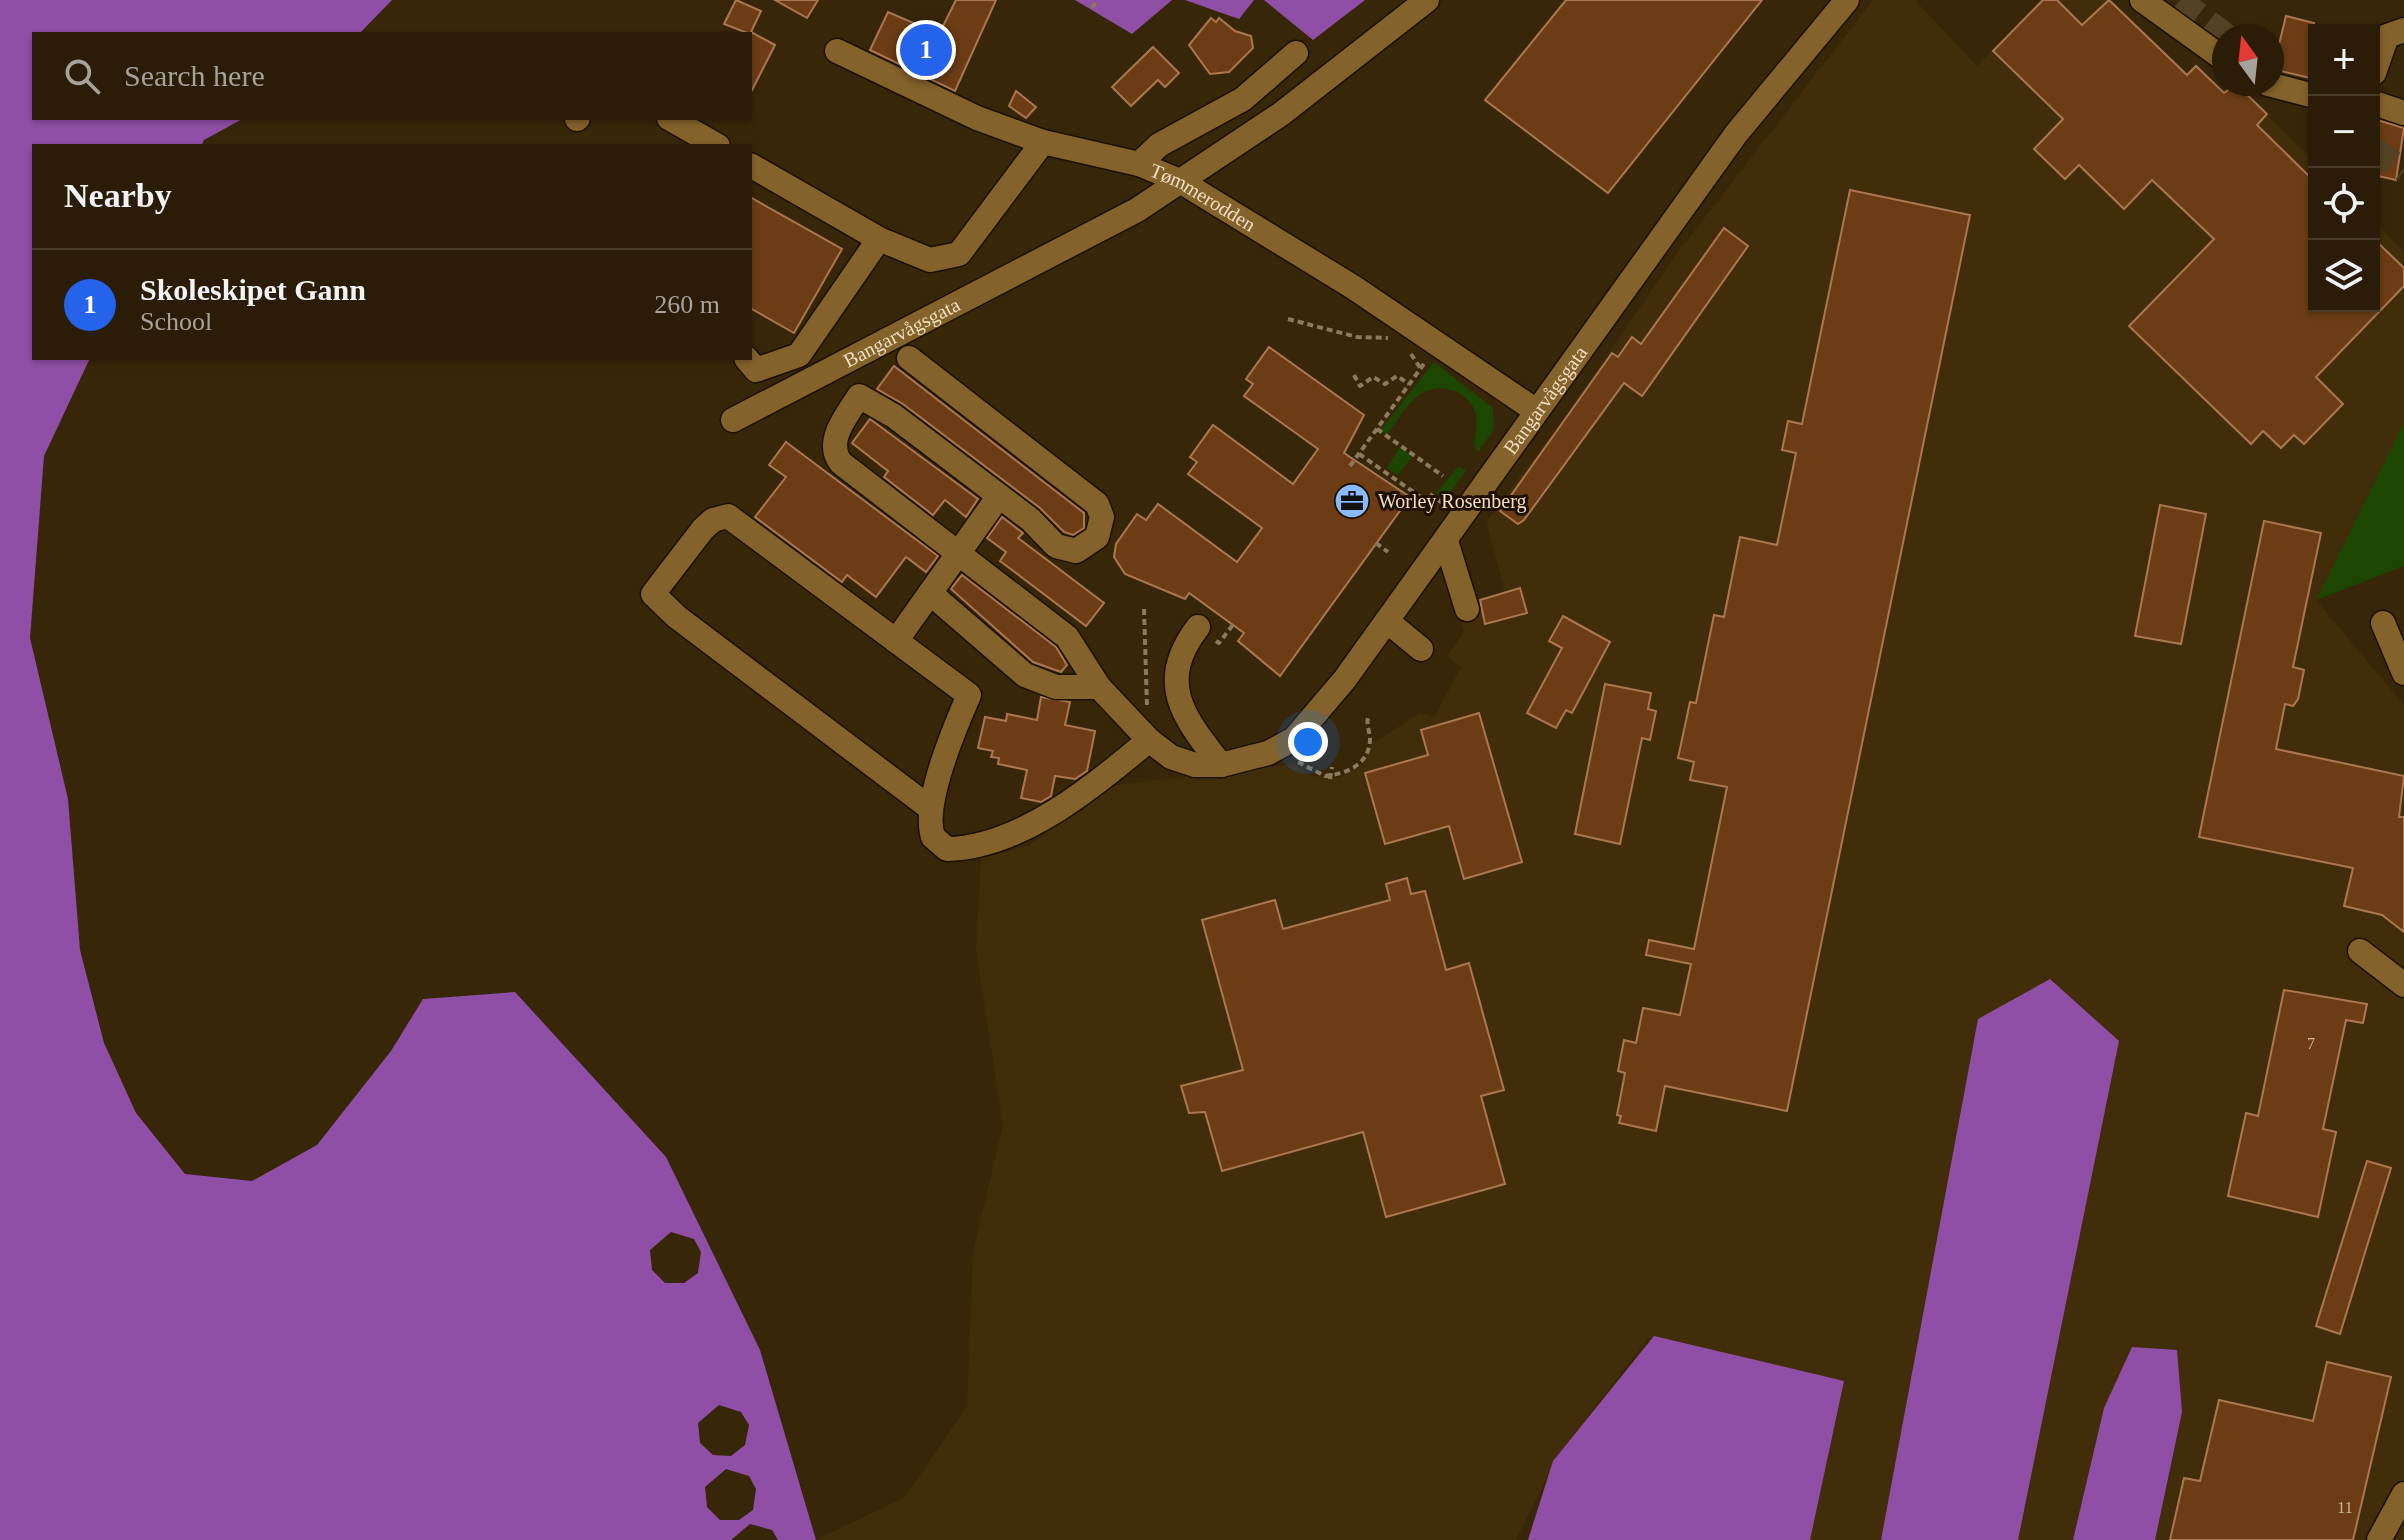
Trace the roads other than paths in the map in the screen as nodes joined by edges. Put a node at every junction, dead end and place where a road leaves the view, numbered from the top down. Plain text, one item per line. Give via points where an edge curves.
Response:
1 (1427, 0) edge
2 (1847, 0) edge
3 (2142, 0) edge
4 (2404, 30) edge
5 (2212, 50) edge
6 (837, 51) dead end
7 (1296, 53) dead end
8 (2380, 56) edge
9 (2284, 88) edge
10 (2308, 94) edge
11 (2380, 105) edge
12 (2404, 113) edge
13 (672, 120) edge
14 (1043, 142) junction
15 (714, 144) edge
16 (1139, 164) junction
17 (752, 166) edge
18 (1180, 181) junction
19 (879, 239) junction
20 (909, 358) dead end
21 (748, 360) edge
22 (1535, 410) junction
23 (733, 420) dead end
24 (999, 496) junction
25 (1446, 541) junction
26 (958, 552) junction
27 (930, 593) junction
28 (1467, 609) dead end
29 (1387, 621) junction
30 (2383, 623) dead end
31 (1198, 627) dead end
32 (896, 641) junction
33 (1421, 649) dead end
34 (2404, 673) edge
35 (1099, 687) junction
36 (1153, 744) junction
37 (1221, 765) junction
38 (930, 808) junction
39 (2360, 951) dead end
40 (2404, 985) edge
41 (2404, 1494) edge
42 (2379, 1540) edge

1 - 18 street, Bangarvågsgata via 1281,114
2 - 22 street, Bangarvågsgata via 1736,134
3 - 5 street
4 - 8 street via 2387,36
6 - 14 street, Tømmerodden via 977,118
7 - 16 street via 1243,99 1159,145
9 - 10 street
11 - 12 street
13 - 15 street
14 - 16 street, Tømmerodden
14 - 19 street via 959,254 930,260
16 - 18 street, Tømmerodden
17 - 19 street
18 - 22 street, Tømmerodden via 1353,287
18 - 23 street, Bangarvågsgata via 1137,210
19 - 21 street via 799,355 756,370
20 - 24 street via 1097,504 1101,529 1084,549 1065,551
22 - 25 street, Bangarvågsgata
24 - 26 street
24 - 26 street via 894,416 859,396 836,434 836,456
25 - 28 street
25 - 29 street, Bangarvågsgata
26 - 27 street
26 - 35 street via 1067,637
27 - 32 street
27 - 35 street via 1025,675 1056,687
29 - 33 street
29 - 37 street, Bangarvågsgata via 1294,739 1268,753
30 - 34 street
31 - 37 street via 1178,662 1176,684 1189,726
32 - 38 street via 969,695
32 - 38 street via 728,516 703,529 653,594
35 - 36 street
36 - 37 street, Bangarvågsgata via 1185,763
36 - 38 street via 1090,790 1001,836 947,849 933,837
39 - 40 street
41 - 42 street

